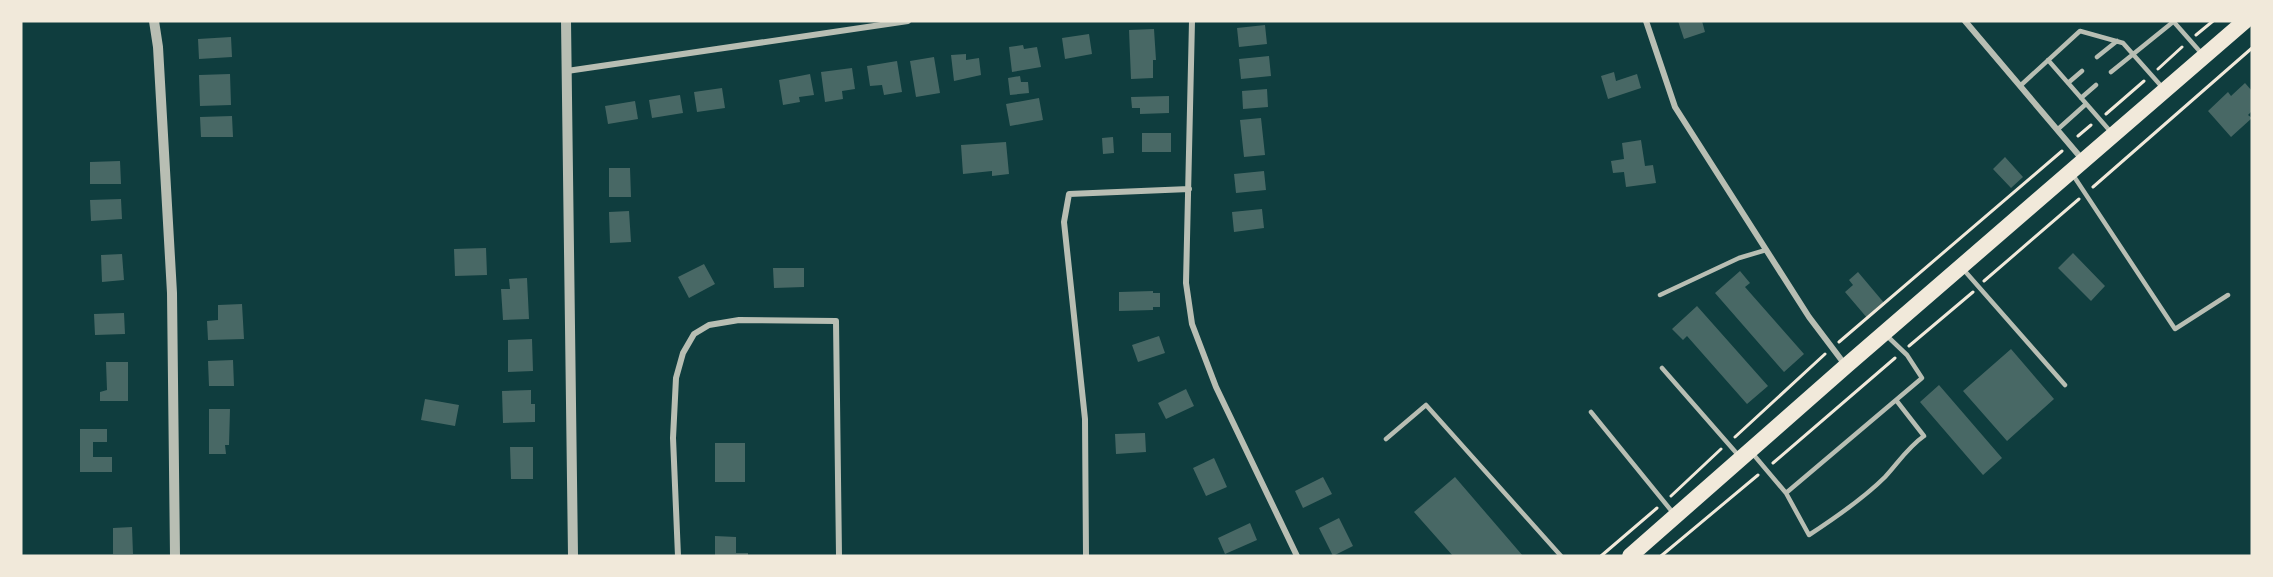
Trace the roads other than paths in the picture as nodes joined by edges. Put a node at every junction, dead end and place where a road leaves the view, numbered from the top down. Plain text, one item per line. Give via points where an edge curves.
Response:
1 (154, 21) edge
2 (566, 21) edge
3 (908, 21) edge
4 (1192, 21) edge
5 (1646, 21) edge
6 (1965, 21) edge
7 (2173, 21) edge
8 (2245, 21) edge
9 (2117, 41) junction
10 (2133, 54) junction
11 (2097, 57) dead end
12 (2205, 57) junction
13 (2048, 60) junction
14 (567, 71) junction
15 (2082, 71) dead end
16 (2111, 72) dead end
17 (2068, 83) junction
18 (2096, 85) dead end
19 (2020, 86) junction
20 (2166, 91) junction
21 (2081, 98) junction
22 (2086, 104) junction
23 (2057, 130) junction
24 (2114, 136) junction
25 (2077, 167) junction
26 (1189, 189) junction
27 (1766, 250) junction
28 (1962, 267) junction
29 (1660, 295) dead end
30 (2228, 295) dead end
31 (1884, 334) junction
32 (1846, 366) junction
33 (1662, 368) dead end
34 (2065, 385) dead end
35 (1896, 400) junction
36 (1591, 412) dead end
37 (1386, 439) dead end
38 (1745, 454) junction
39 (1786, 493) junction
40 (1676, 516) junction
41 (175, 556) edge
42 (573, 556) edge
43 (678, 556) edge
44 (839, 556) edge
45 (1086, 556) edge
46 (1297, 556) edge
47 (1561, 556) edge
48 (1630, 556) edge

1 - 41 street via 172,293
2 - 14 street
3 - 14 street
4 - 26 street
5 - 27 street via 1675,106
6 - 19 street
7 - 10 lane
7 - 12 lane
8 - 12 highway
9 - 10 lane
9 - 11 lane
9 - 13 lane via 2080,31
10 - 16 lane
10 - 20 lane
12 - 20 highway
13 - 17 lane
13 - 19 lane
14 - 42 street
15 - 17 lane
17 - 21 lane
18 - 21 lane
19 - 23 street
20 - 24 highway
21 - 22 lane
22 - 23 lane
22 - 24 lane
23 - 25 street via 2069,144
24 - 25 highway
25 - 28 highway
25 - 30 lane via 2085,194 2175,329
26 - 45 street via 1068,194 1064,222 1085,419
26 - 46 street via 1186,283 1192,324 1216,387
27 - 29 lane via 1739,258
27 - 32 street
28 - 31 highway
28 - 34 lane
31 - 32 highway
31 - 35 lane via 1903,351 1922,378
32 - 38 highway
33 - 38 lane via 1728,443
35 - 39 lane
35 - 39 lane via 1924,436 1883,478 1809,535
36 - 40 lane
37 - 47 lane via 1426,405
38 - 39 lane
38 - 40 highway
40 - 48 highway
43 - 44 street via 673,438 676,378 683,352 694,334 709,325 739,320 836,321

